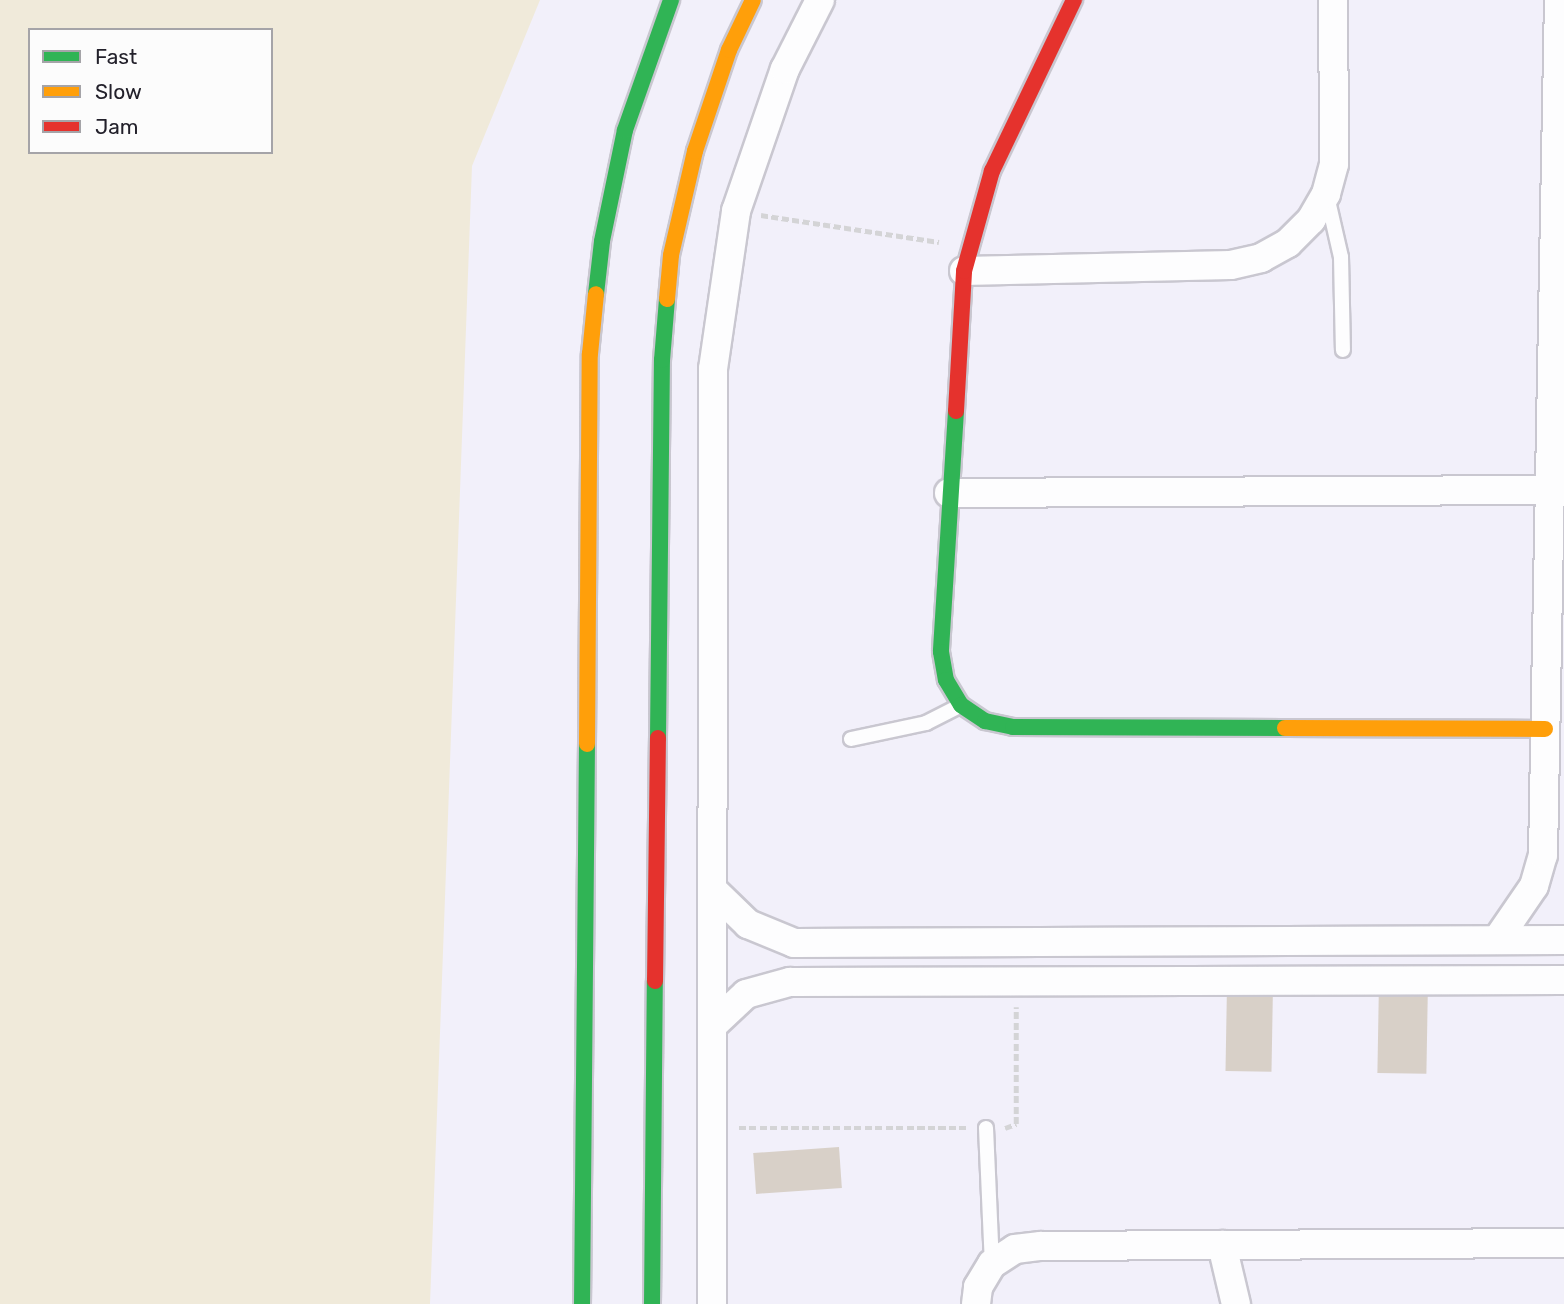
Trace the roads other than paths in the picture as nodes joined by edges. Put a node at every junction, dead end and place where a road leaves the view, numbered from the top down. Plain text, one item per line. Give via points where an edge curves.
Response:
1 (671, 0) edge
2 (753, 0) edge
3 (820, 0) edge
4 (1074, 0) edge
5 (1333, 0) edge
6 (1559, 0) edge
7 (1326, 194) junction
8 (966, 259) junction
9 (1343, 350) dead end
10 (1550, 489) junction
11 (949, 494) junction
12 (961, 705) junction
13 (1545, 729) junction
14 (851, 739) dead end
15 (712, 890) junction
16 (1497, 940) junction
17 (1564, 940) edge
18 (1564, 979) edge
19 (713, 1026) junction
20 (986, 1128) road end
21 (1564, 1243) edge
22 (1222, 1245) junction
23 (992, 1264) junction
24 (582, 1304) edge
25 (652, 1304) edge
26 (712, 1304) edge
27 (976, 1304) edge
28 (1236, 1304) edge

1 - 24 street via 625,130 602,241 590,354
2 - 25 street via 729,50 695,151 671,255 662,360
3 - 15 street via 785,69 736,211 713,369
4 - 8 street via 992,171
5 - 7 street via 1334,164
6 - 10 street
7 - 8 street via 1311,220 1288,243 1261,258 1231,265
7 - 9 lane via 1341,257
8 - 11 street
10 - 11 street
10 - 13 street
11 - 12 street via 941,652 946,680
12 - 13 street via 985,721 1013,727
12 - 14 lane via 926,723
13 - 16 street via 1543,855 1534,886
15 - 16 street via 748,925 794,943
15 - 19 street
16 - 17 street
18 - 19 street via 768,985 727,1007
19 - 26 street
20 - 23 lane
21 - 22 street
22 - 23 street via 1041,1246 1015,1249
22 - 28 street
23 - 27 street via 978,1287

